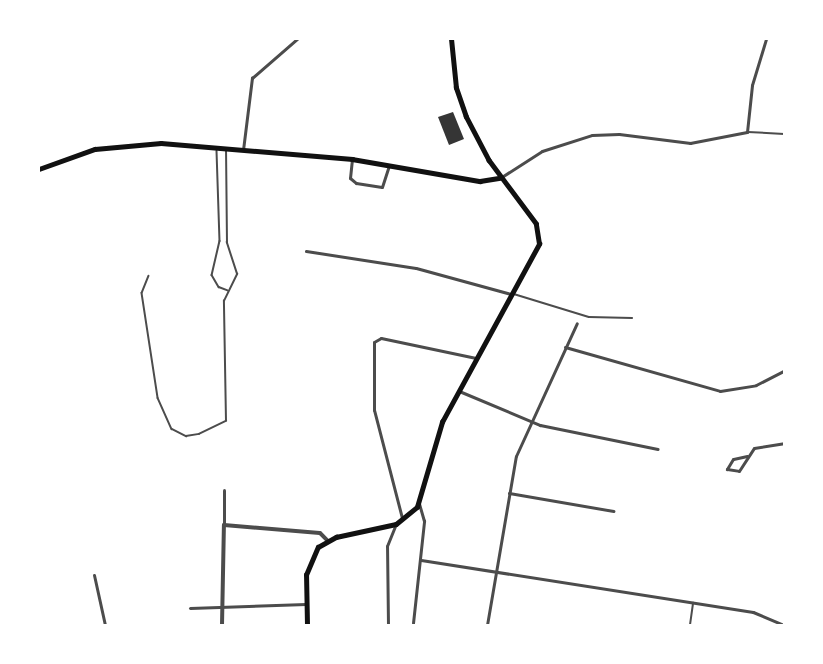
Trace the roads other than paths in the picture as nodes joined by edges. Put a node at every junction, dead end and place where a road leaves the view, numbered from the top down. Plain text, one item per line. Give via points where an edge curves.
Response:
1 (297, 39) edge
2 (451, 39) edge
3 (766, 39) edge
4 (747, 132) junction
5 (784, 134) edge
6 (217, 147) junction
7 (226, 148) junction
8 (243, 150) junction
9 (352, 159) junction
10 (389, 164) junction
11 (39, 169) edge
12 (500, 178) junction
13 (306, 251) dead end
14 (149, 276) dead end
15 (228, 290) junction
16 (513, 294) junction
17 (632, 318) dead end
18 (577, 323) dead end
19 (565, 347) junction
20 (476, 358) junction
21 (784, 371) edge
22 (458, 391) junction
23 (530, 422) junction
24 (784, 443) edge
25 (658, 449) dead end
26 (747, 456) junction
27 (224, 490) dead end
28 (509, 493) junction
29 (419, 503) junction
30 (613, 511) dead end
31 (402, 520) junction
32 (396, 524) junction
33 (224, 525) junction
34 (327, 540) junction
35 (421, 560) junction
36 (496, 572) junction
37 (94, 575) dead end
38 (693, 602) junction
39 (306, 604) junction
40 (221, 607) junction
41 (190, 608) dead end
42 (413, 623) dead end
43 (105, 625) edge
44 (222, 625) edge
45 (307, 625) edge
46 (388, 625) edge
47 (487, 625) edge
48 (690, 625) edge
49 (783, 625) edge

1 - 8 street via 252,78
2 - 12 main road via 456,88 466,117
3 - 4 street via 752,84
4 - 5 lane
4 - 12 street via 690,143 619,134 592,135 542,151
6 - 7 main road
6 - 11 main road via 127,144 79,154
6 - 15 lane via 220,241 212,275 219,287
7 - 8 main road
7 - 15 lane via 227,243 237,274 235,285
8 - 9 main road
9 - 10 main road
9 - 10 street via 351,180 380,187 386,183
10 - 12 main road via 480,181
12 - 16 main road via 532,218 540,239
13 - 16 street via 416,268
14 - 15 lane via 142,293 154,384 168,425 186,436 226,421 224,301
16 - 17 lane via 589,317
16 - 20 main road
18 - 19 street
19 - 21 street via 720,391 756,385
19 - 23 street
20 - 22 main road
20 - 31 street via 381,338 373,347 374,410
22 - 23 street
22 - 29 main road via 438,433
23 - 25 street
23 - 28 street via 516,456
24 - 26 street via 757,447
26 - 26 street via 733,459 727,469 739,471
27 - 33 street
28 - 30 street
28 - 36 street
29 - 31 main road
29 - 35 street via 424,521
31 - 32 main road
32 - 34 main road
32 - 46 street via 387,546
33 - 34 street via 320,533
33 - 40 street
34 - 39 main road via 315,550 308,566
35 - 36 street
35 - 42 street
36 - 38 street
36 - 47 street
37 - 43 street
38 - 48 lane
38 - 49 street via 753,612
39 - 40 street
39 - 45 main road
40 - 41 street
40 - 44 street

